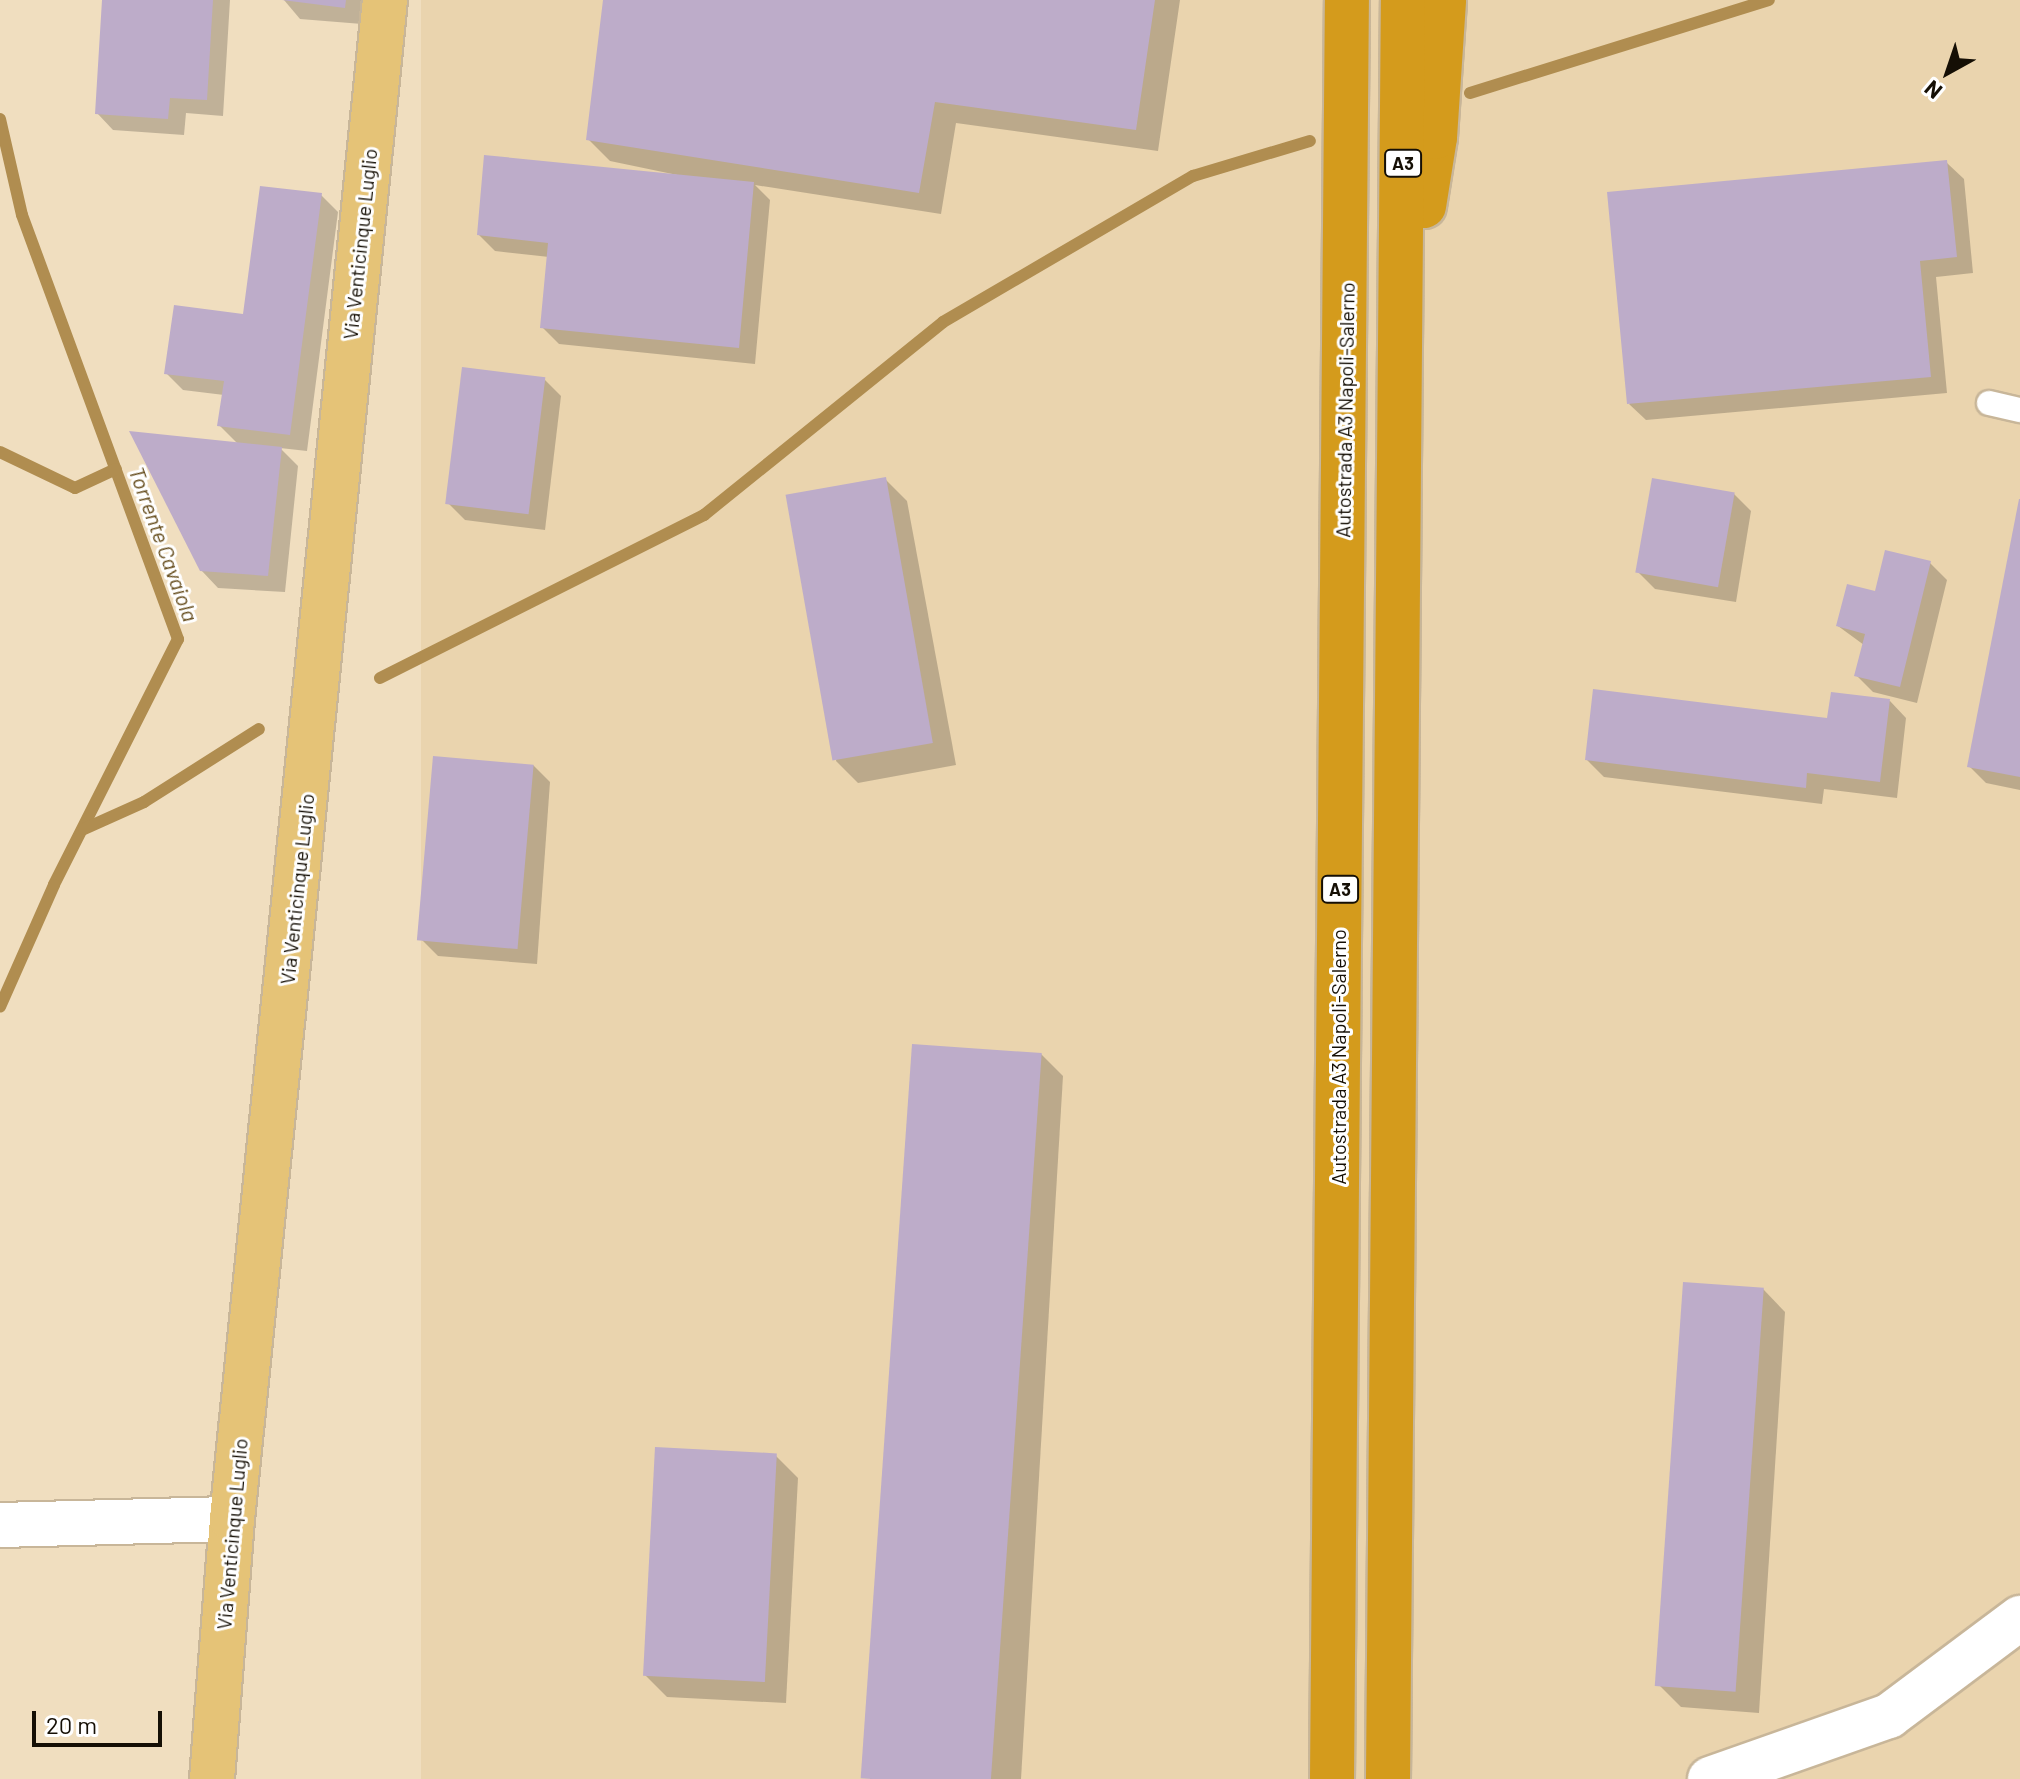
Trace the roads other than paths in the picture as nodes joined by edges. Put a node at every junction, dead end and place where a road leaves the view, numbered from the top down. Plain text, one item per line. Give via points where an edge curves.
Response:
1 (385, 0) edge
2 (1347, 0) edge
3 (1403, 0) edge
4 (1444, 0) edge
5 (1404, 327) junction
6 (1989, 403) dead end
7 (2020, 410) edge
8 (232, 1519) junction
9 (12, 1524) edge
10 (2020, 1618) edge
11 (212, 1779) edge
12 (1332, 1779) edge
13 (1388, 1779) edge
14 (1710, 1779) edge

1 - 8 main road, Via Venticinque Luglio
2 - 12 highway, Autostrada A3 Napoli-Salerno / A3
3 - 5 highway, A3
4 - 5 highway via 1435,137
5 - 13 highway, A3
6 - 7 lane
8 - 9 street
8 - 11 main road, Via Venticinque Luglio
10 - 14 street via 1889,1716

